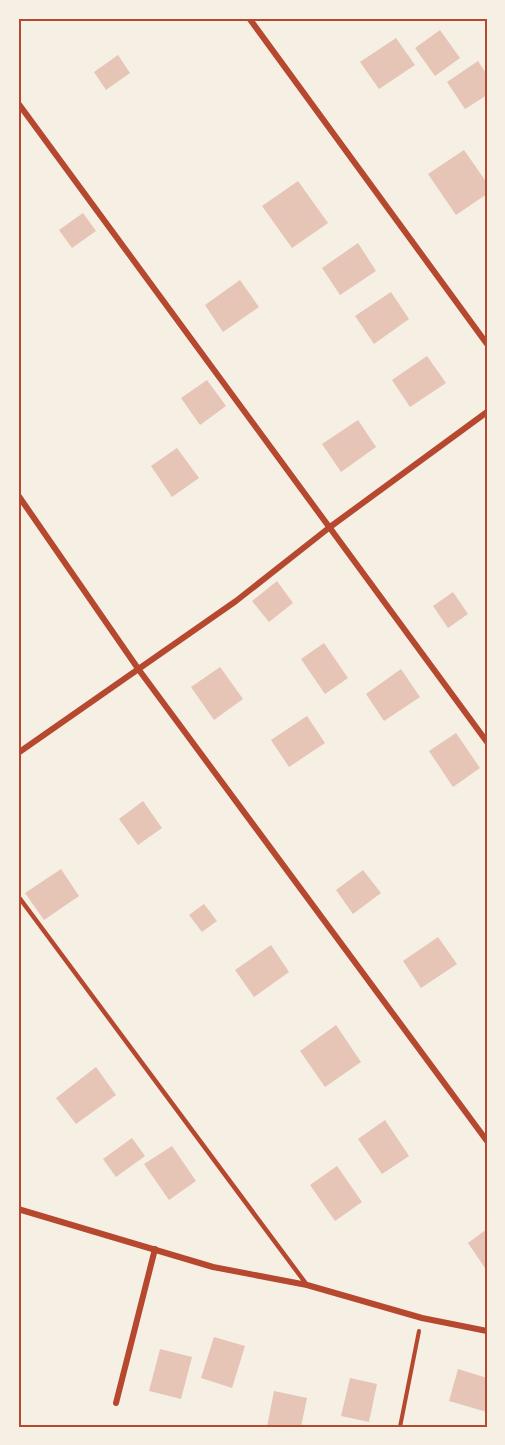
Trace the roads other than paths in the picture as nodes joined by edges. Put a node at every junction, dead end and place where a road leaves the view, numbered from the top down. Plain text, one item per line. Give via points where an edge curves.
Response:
1 (249, 18) edge
2 (18, 103) edge
3 (487, 344) edge
4 (487, 412) edge
5 (18, 495) edge
6 (330, 527) junction
7 (139, 670) junction
8 (487, 742) edge
9 (18, 753) edge
10 (18, 896) edge
11 (487, 1142) edge
12 (18, 1209) edge
13 (155, 1250) junction
14 (307, 1285) junction
15 (487, 1331) edge
16 (116, 1403) dead end

1 - 3 street
2 - 6 street
4 - 6 street
5 - 7 street
6 - 7 street
6 - 8 street
7 - 9 street
7 - 11 street
10 - 14 lane
12 - 13 street
13 - 14 street via 213,1267
13 - 16 street
14 - 15 street via 422,1318

